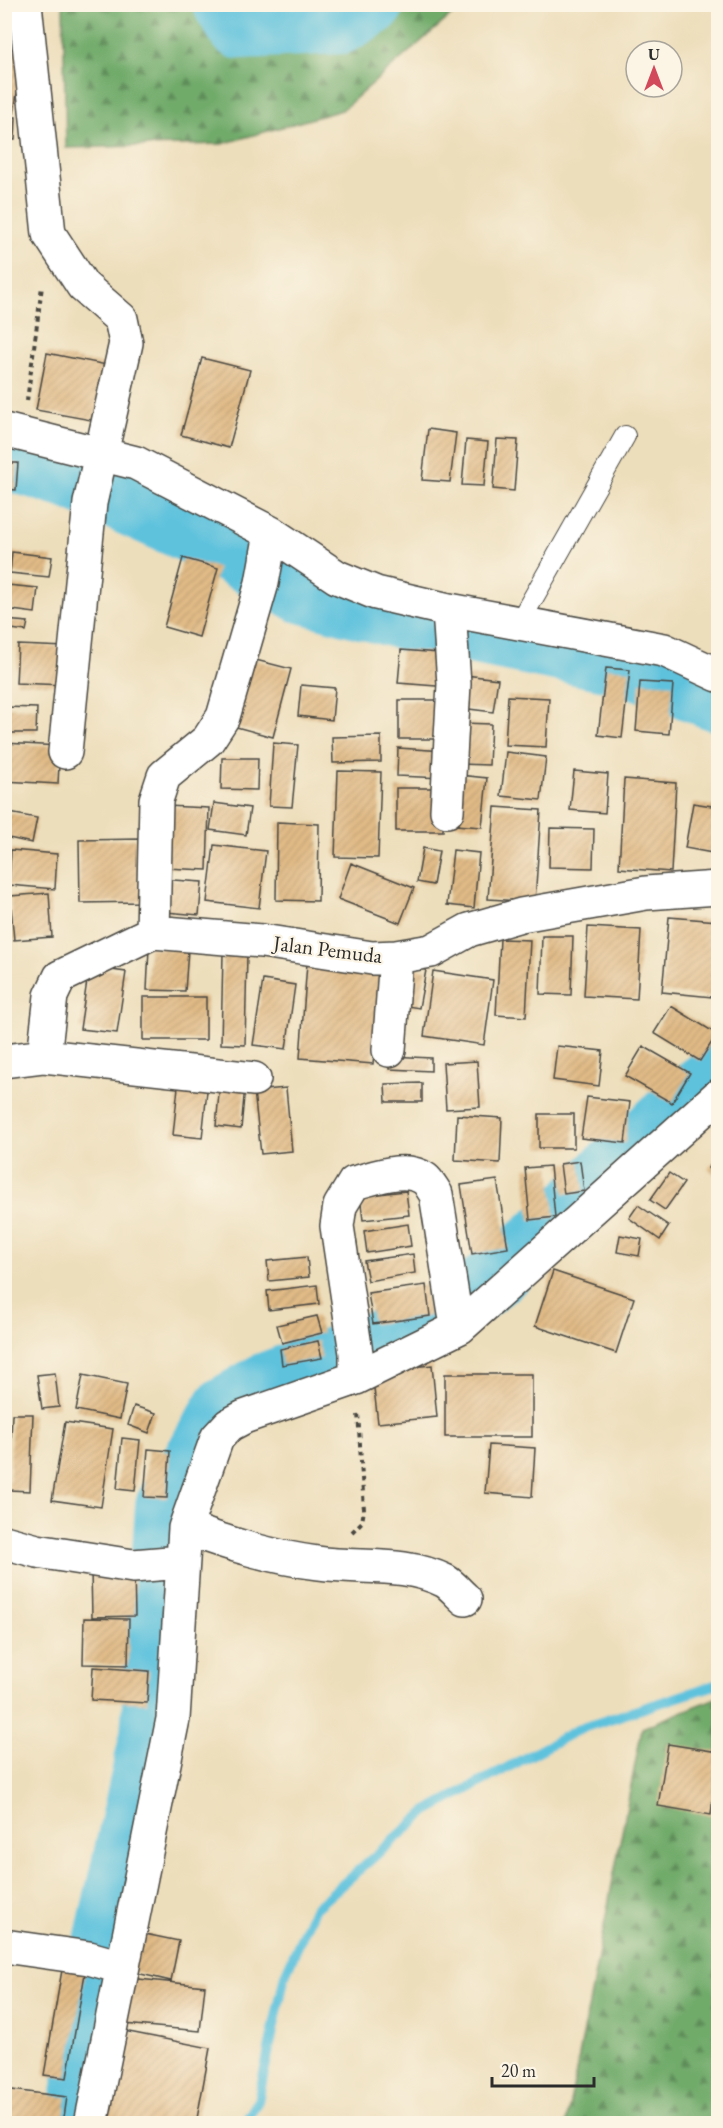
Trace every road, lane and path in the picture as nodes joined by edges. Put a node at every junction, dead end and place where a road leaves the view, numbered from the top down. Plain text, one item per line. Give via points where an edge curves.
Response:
1 (25, 4) edge
2 (49, 234) junction
3 (14, 432) edge
4 (625, 436) dead end
5 (96, 476) junction
6 (267, 558) junction
7 (519, 623) junction
8 (449, 627) junction
9 (718, 675) edge
10 (65, 752) dead end
11 (447, 811) dead end
12 (718, 888) edge
13 (153, 932) junction
14 (396, 957) junction
15 (389, 1050) dead end
16 (44, 1056) junction
17 (4, 1061) edge
18 (254, 1079) dead end
19 (718, 1096) edge
20 (456, 1314) junction
21 (355, 1354) junction
22 (185, 1528) junction
23 (4, 1542) edge
24 (176, 1562) junction
25 (320, 1563) junction
26 (465, 1599) dead end
27 (4, 1946) edge
28 (107, 1963) junction
29 (91, 2124) edge

1 - 2 street
2 - 3 path
2 - 5 street via 83,286 121,319 125,330 126,343
3 - 5 street
4 - 7 lane
5 - 6 street via 136,463
5 - 10 street
6 - 8 street via 337,577
6 - 13 street via 224,717 208,740 164,776 156,800
7 - 8 street
7 - 9 street via 664,650
8 - 11 street via 454,684
12 - 14 street, Jalan Pemuda via 646,892 521,915 469,930 431,951
13 - 14 street, Jalan Pemuda via 262,941 372,958
13 - 16 street via 60,977 51,996
14 - 15 street
16 - 17 street
16 - 18 street
19 - 20 street
20 - 21 street
20 - 21 street via 436,1194 425,1179 392,1174 354,1183 340,1206 337,1226
21 - 22 street via 229,1425 217,1438
21 - 25 path via 362,1522
22 - 24 street
22 - 25 street via 244,1550
23 - 24 street via 133,1566
24 - 28 street via 173,1719 147,1857
25 - 26 street via 409,1569 446,1581
27 - 28 street
28 - 29 street

